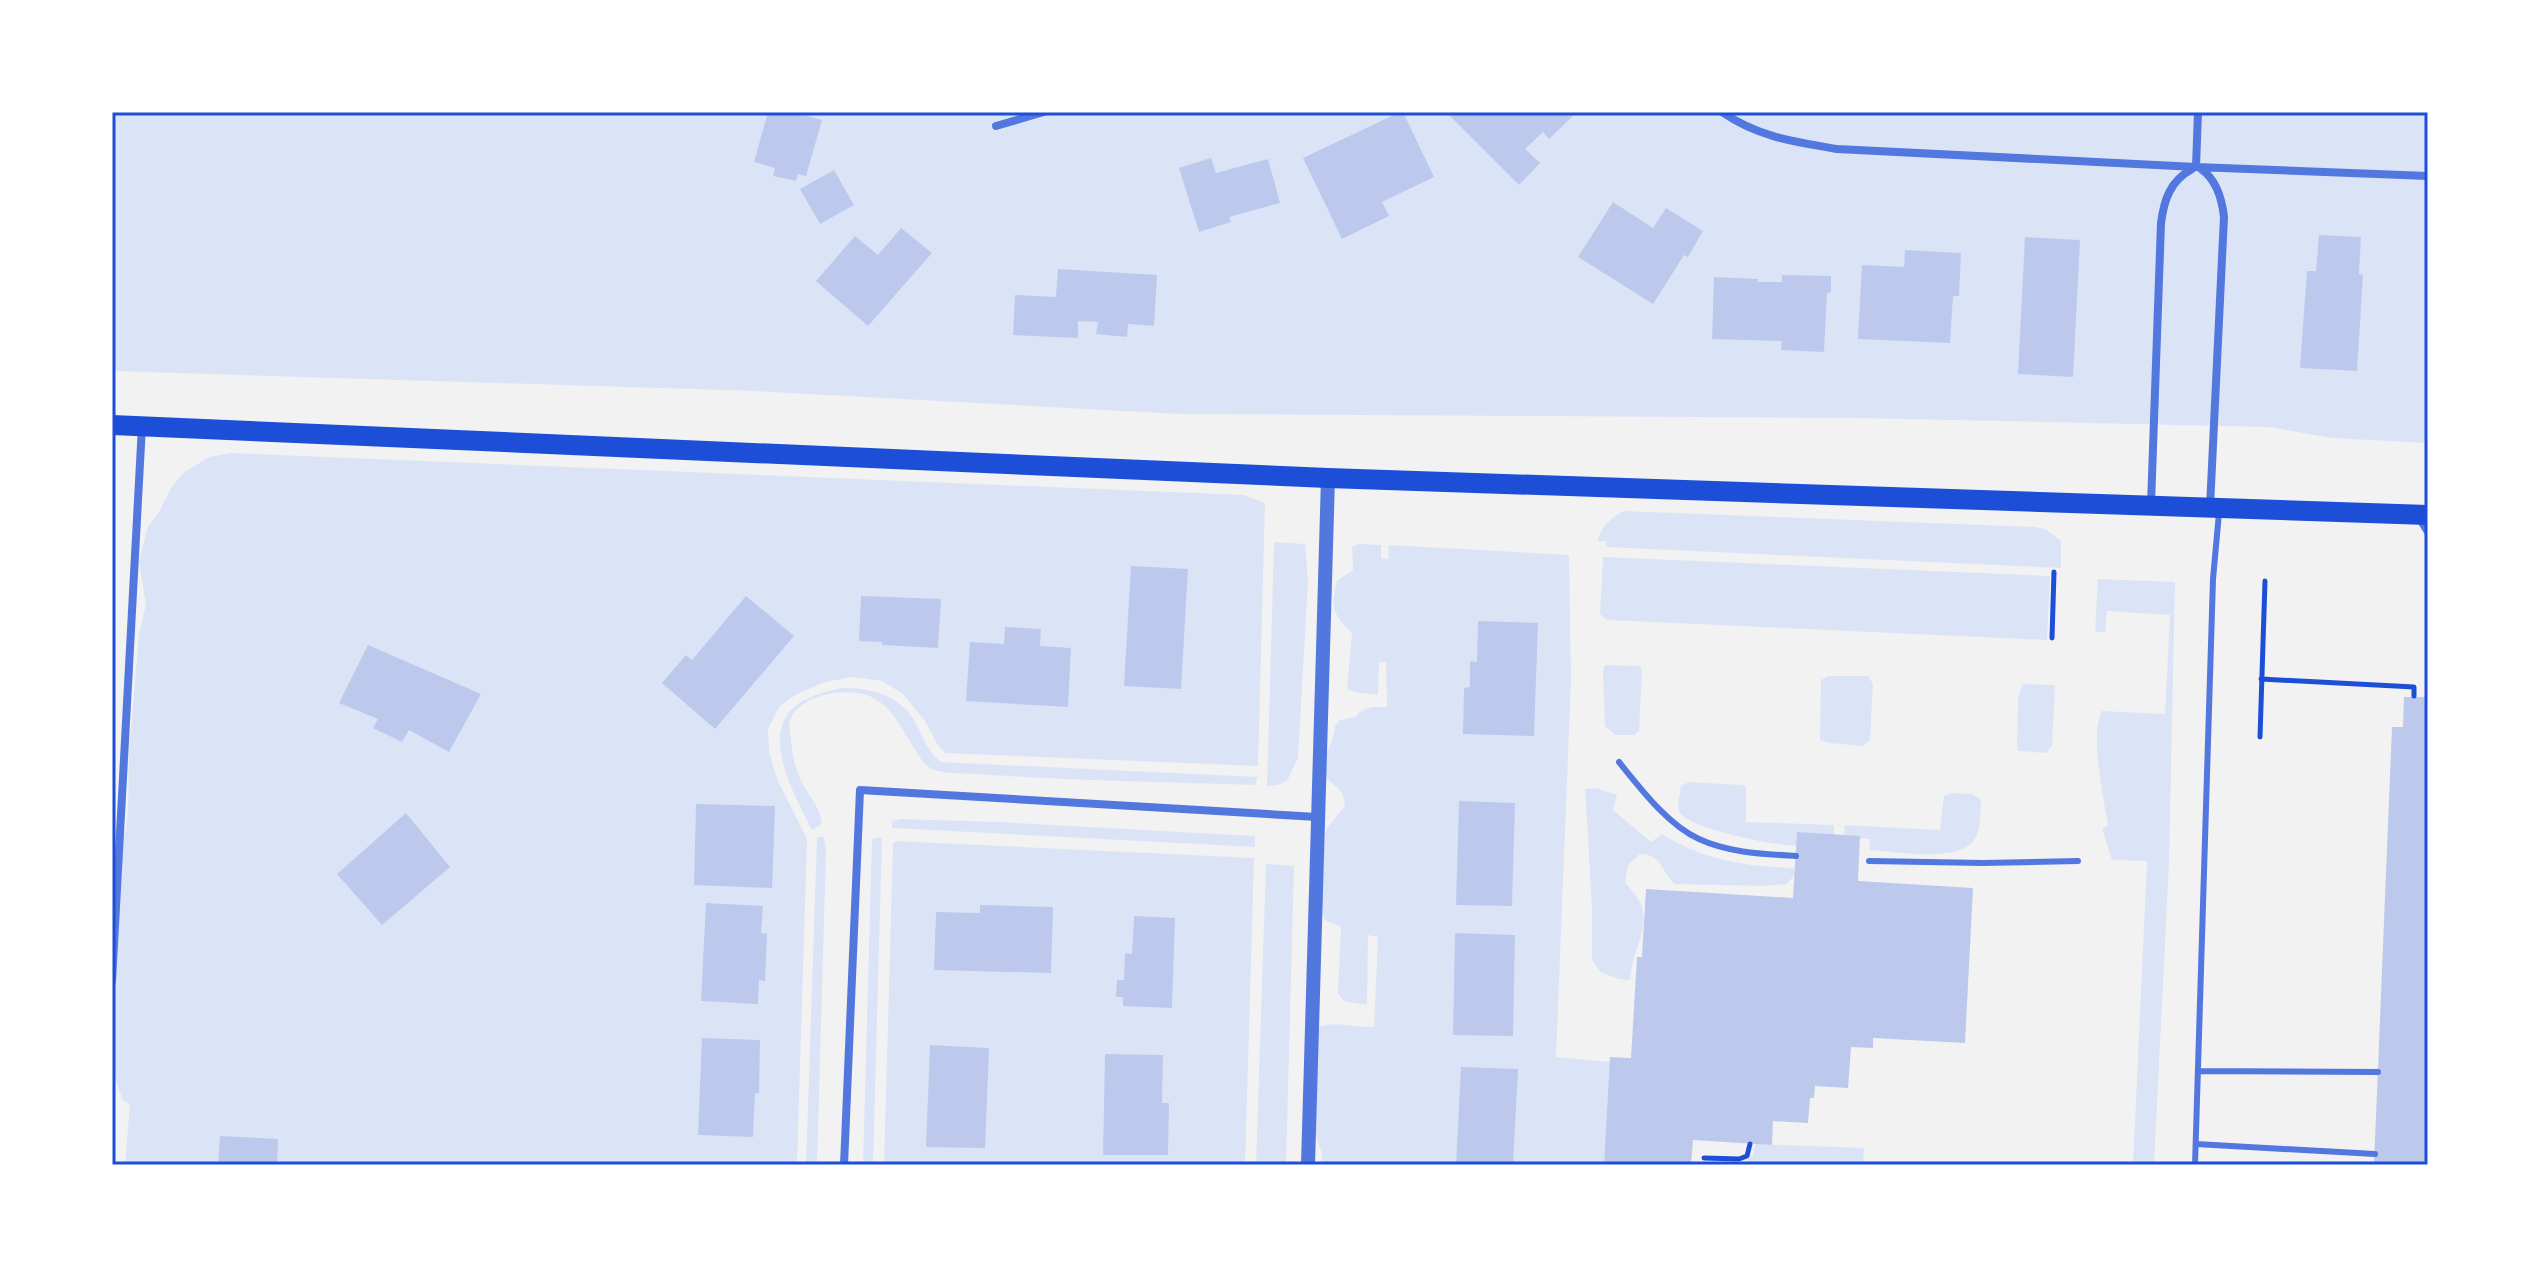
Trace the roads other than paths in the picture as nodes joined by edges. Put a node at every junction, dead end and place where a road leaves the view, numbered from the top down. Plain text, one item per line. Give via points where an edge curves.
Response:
1 (1044, 112) edge
2 (1722, 112) edge
3 (2198, 112) edge
4 (996, 126) dead end
5 (2196, 167) junction
6 (2428, 176) edge
7 (112, 425) edge
8 (142, 426) junction
9 (1328, 478) junction
10 (2151, 506) junction
11 (2215, 508) junction
12 (2422, 515) edge
13 (2428, 534) edge
14 (1619, 762) dead end
15 (1317, 817) junction
16 (1796, 856) dead end
17 (1869, 861) dead end
18 (2078, 861) dead end
19 (112, 981) edge
20 (2198, 1071) junction
21 (2378, 1072) dead end
22 (2196, 1144) junction
23 (2375, 1154) dead end
24 (844, 1165) edge
25 (1308, 1165) edge
26 (2195, 1165) edge

1 - 4 street
2 - 5 street via 1780,140 1837,149
3 - 5 street
5 - 6 street
5 - 10 street via 2170,189 2161,223
5 - 11 street via 2216,187 2224,217
7 - 8 main road
8 - 9 main road
8 - 19 street
9 - 10 main road
9 - 15 street
10 - 11 main road
11 - 12 main road
11 - 20 lane
12 - 13 lane
14 - 16 lane via 1657,808 1698,839 1746,852
15 - 24 street via 860,790
15 - 25 street
17 - 18 lane
20 - 21 lane
20 - 22 lane
22 - 23 lane
22 - 26 lane

